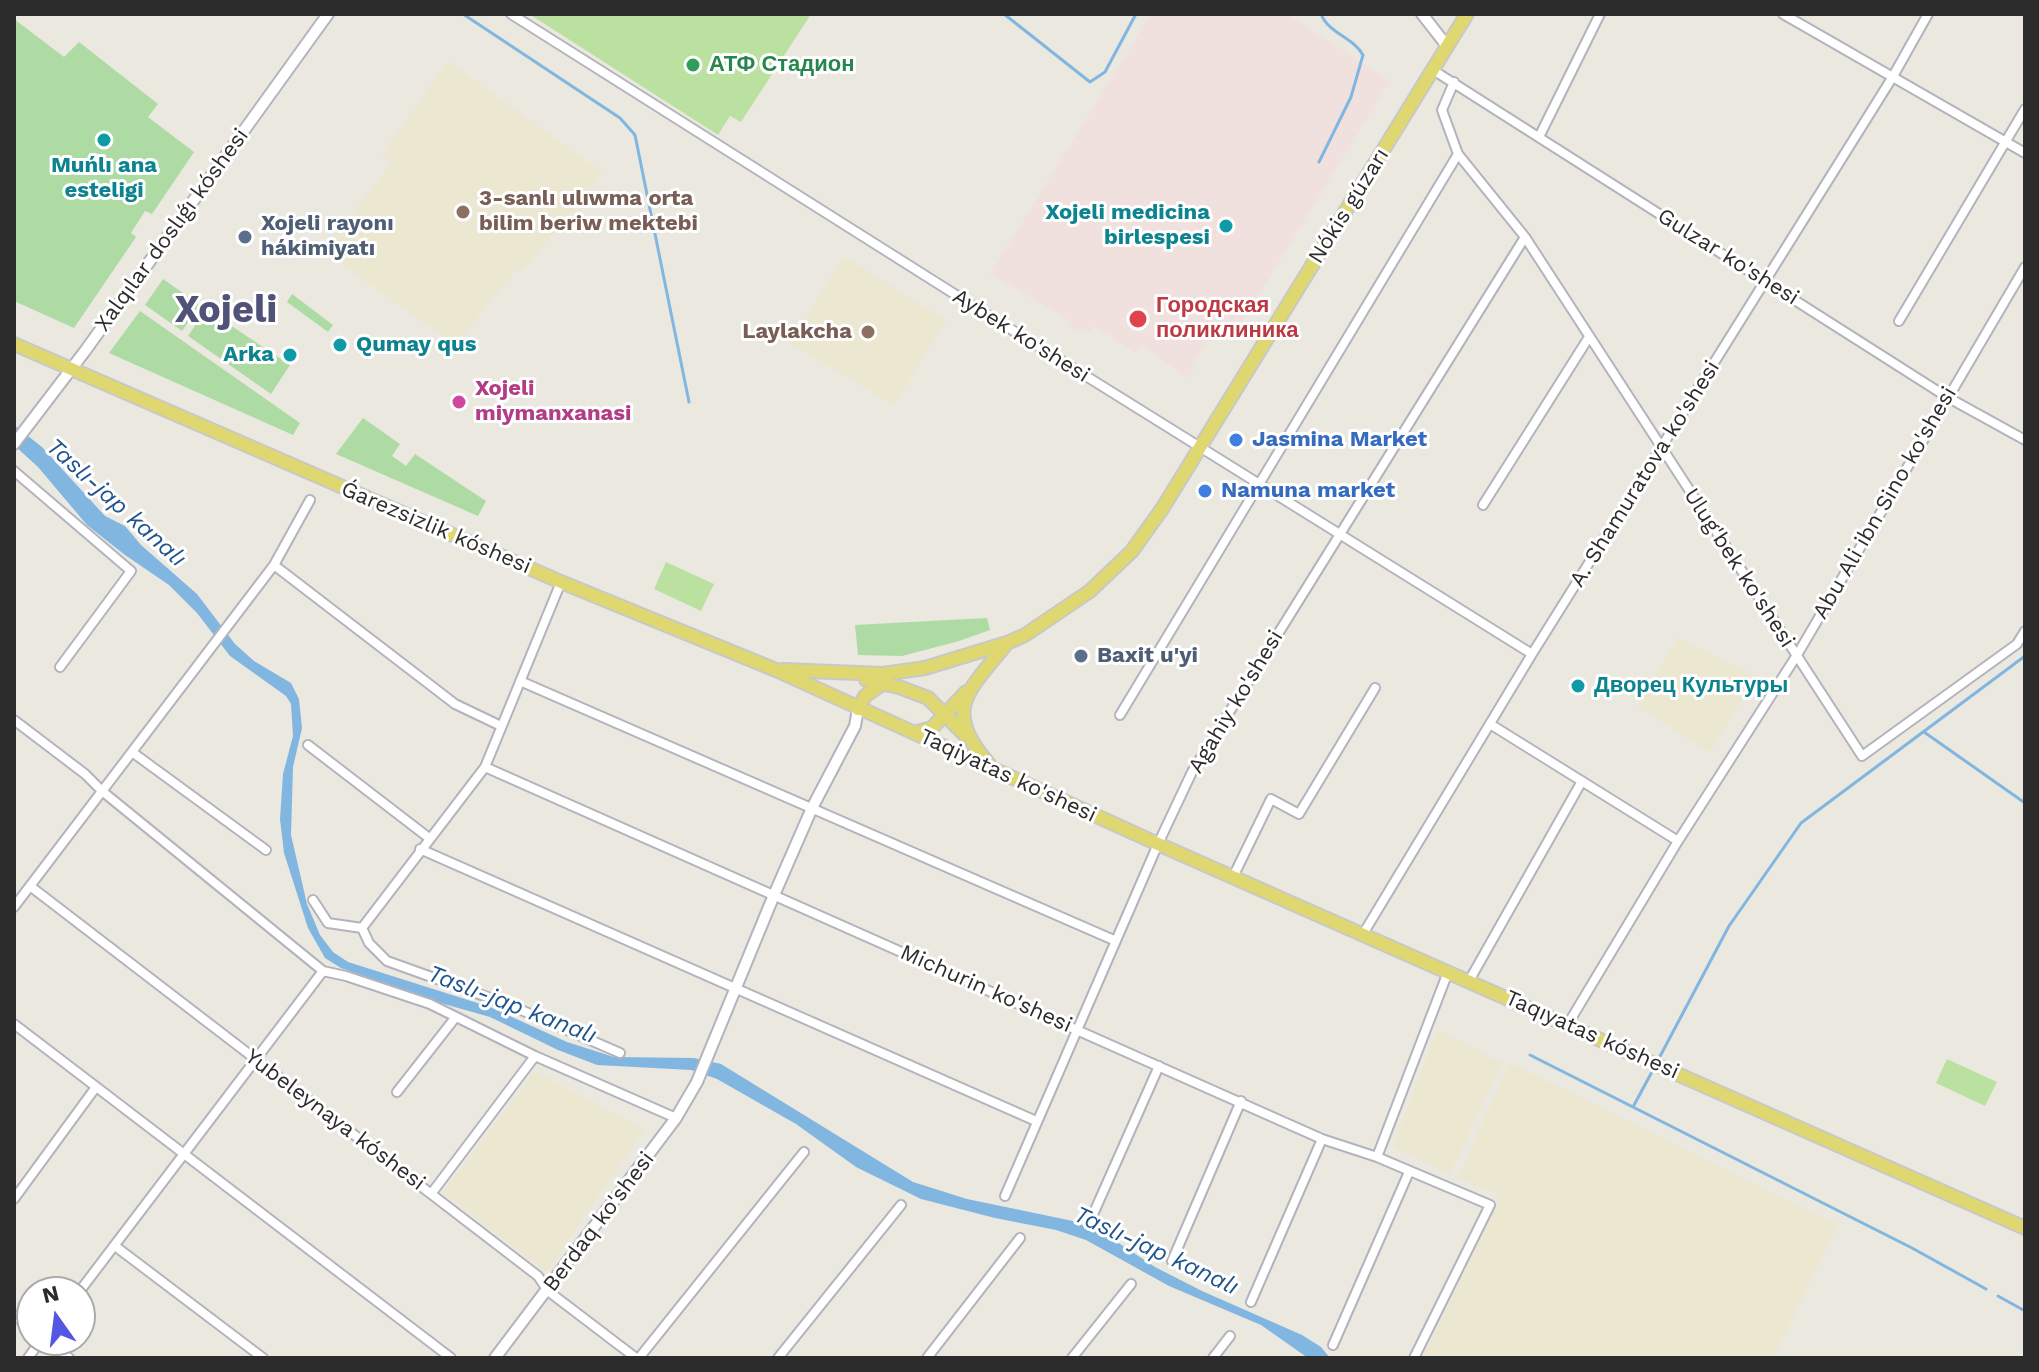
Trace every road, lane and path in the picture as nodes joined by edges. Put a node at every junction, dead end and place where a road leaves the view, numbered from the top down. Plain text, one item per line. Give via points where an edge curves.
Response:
1 (328, 14) edge
2 (511, 14) edge
3 (1422, 14) edge
4 (1467, 14) edge
5 (1600, 14) edge
6 (1783, 14) edge
7 (1928, 14) edge
8 (1447, 46) junction
9 (1433, 70) junction
10 (1892, 78) junction
11 (1454, 82) junction
12 (2025, 109) edge
13 (1539, 137) junction
14 (2004, 141) junction
15 (2025, 153) edge
16 (1458, 154) junction
17 (1525, 237) junction
18 (2025, 267) edge
19 (1765, 280) junction
20 (1899, 321) dead end
21 (1589, 337) junction
22 (14, 344) edge
23 (70, 370) junction
24 (1947, 397) junction
25 (2025, 440) edge
26 (14, 444) edge
27 (1201, 447) junction
28 (1660, 449) junction
29 (14, 471) edge
30 (1259, 482) junction
31 (310, 500) dead end
32 (1483, 505) dead end
33 (1340, 532) junction
34 (274, 565) junction
35 (561, 582) junction
36 (2025, 631) edge
37 (1007, 643) junction
38 (1532, 654) junction
39 (1797, 655) junction
40 (60, 667) dead end
41 (776, 670) junction
42 (914, 670) junction
43 (842, 674) junction
44 (520, 681) junction
45 (883, 683) junction
46 (970, 687) junction
47 (1375, 688) dead end
48 (858, 709) junction
49 (946, 714) junction
50 (1120, 715) dead end
51 (14, 720) edge
52 (1490, 724) junction
53 (501, 726) junction
54 (914, 733) junction
55 (968, 737) junction
56 (308, 745) dead end
57 (132, 752) junction
58 (485, 767) junction
59 (994, 770) junction
60 (1582, 781) junction
61 (102, 791) junction
62 (812, 808) junction
63 (429, 838) junction
64 (1678, 841) junction
65 (1158, 844) junction
66 (420, 849) junction
67 (266, 850) dead end
68 (1233, 877) junction
69 (30, 886) junction
70 (774, 895) junction
71 (313, 900) dead end
72 (14, 907) edge
73 (362, 928) junction
74 (1363, 934) junction
75 (1116, 941) junction
76 (323, 971) junction
77 (1448, 972) junction
78 (1469, 981) junction
79 (734, 987) junction
80 (455, 1018) junction
81 (14, 1024) edge
82 (1568, 1024) junction
83 (1077, 1029) junction
84 (620, 1053) dead end
85 (535, 1056) junction
86 (257, 1061) junction
87 (1159, 1066) junction
88 (96, 1087) junction
89 (397, 1092) dead end
90 (1241, 1101) junction
91 (676, 1118) junction
92 (1036, 1121) junction
93 (1322, 1139) junction
94 (804, 1152) dead end
95 (184, 1154) junction
96 (1377, 1157) junction
97 (1409, 1172) junction
98 (431, 1194) junction
99 (1005, 1196) dead end
100 (14, 1199) edge
101 (901, 1205) dead end
102 (1091, 1219) dead end
103 (2025, 1228) edge
104 (1020, 1238) dead end
105 (115, 1246) junction
106 (1172, 1261) dead end
107 (92, 1276) edge
108 (1131, 1284) dead end
109 (548, 1291) junction
110 (1251, 1302) dead end
111 (1230, 1336) dead end
112 (1333, 1345) dead end
113 (263, 1358) edge
114 (451, 1358) edge
115 (495, 1358) edge
116 (637, 1358) edge
117 (778, 1358) edge
118 (927, 1358) edge
119 (1072, 1358) edge
120 (1213, 1358) edge
121 (1414, 1358) edge

1 - 23 street, Xalqılar doslıǵı kóshesi
2 - 27 street, Aybek ko'shesi
3 - 8 street
4 - 8 main road, Nókis gúzarı
5 - 13 street
6 - 10 street
7 - 10 street, A. Shamuratova ko'shesi
8 - 9 main road, Nókis gúzarı
9 - 11 street, Gulzar ko'shesi
9 - 27 main road, Nókis gúzarı
10 - 14 street
10 - 19 street, A. Shamuratova ko'shesi
11 - 13 street, Gulzar ko'shesi
11 - 16 street, Ulug'bek ko'shesi via 1442,110
12 - 14 street
13 - 19 street, Gulzar ko'shesi
14 - 15 street
14 - 20 street
16 - 17 street, Ulug'bek ko'shesi
16 - 30 street
17 - 21 street, Ulug'bek ko'shesi
17 - 33 street, Agahiy ko'shesi
18 - 24 street, Abu Ali ibn Sino ko'shesi
19 - 24 street, Gulzar ko'shesi
19 - 28 street, A. Shamuratova ko'shesi
21 - 28 street, Ulug'bek ko'shesi
21 - 32 street
22 - 23 main road, Ǵarezsizlik kóshesi
23 - 26 street, Xalqılar doslıǵı kóshesi
23 - 35 main road, Ǵarezsizlik kóshesi
24 - 25 street, Gulzar ko'shesi
24 - 39 street, Abu Ali ibn Sino ko'shesi
27 - 30 street, Aybek ko'shesi
27 - 37 main road, Nókis gúzarı via 1132,551 1090,591
28 - 38 street, A. Shamuratova ko'shesi
28 - 39 street, Ulug'bek ko'shesi
29 - 40 street via 131,571
30 - 33 street, Aybek ko'shesi
30 - 50 street
31 - 34 street
33 - 38 street, Aybek ko'shesi
33 - 65 street, Agahiy ko'shesi via 1192,772
34 - 53 street via 455,704
34 - 57 street
35 - 41 main road, Ǵarezsizlik kóshesi
35 - 44 street
36 - 39 street, Ulug'bek ko'shesi via 2017,644 1862,756
37 - 42 main road
37 - 46 main road
38 - 52 street, A. Shamuratova ko'shesi
39 - 64 street, Abu Ali ibn Sino ko'shesi
41 - 43 main road
41 - 48 main road, Ǵarezsizlik kóshesi
42 - 43 main road
42 - 45 main road
43 - 45 main road
44 - 53 street
44 - 62 street
45 - 48 main road
45 - 49 main road via 928,698
46 - 49 main road
46 - 55 main road via 963,708
47 - 68 street via 1299,814 1271,799
48 - 54 main road, Taqiyatas ko'shesi
48 - 62 street, Berdaq ko'shesi via 855,726
49 - 54 main road via 932,728
49 - 55 main road
51 - 61 street
52 - 60 street
52 - 74 street, A. Shamuratova ko'shesi
53 - 58 street
54 - 59 main road, Taqiyatas ko'shesi
55 - 59 main road
56 - 63 street
57 - 61 street
57 - 67 street
58 - 63 street
58 - 70 street, Michurin ko'shesi
59 - 65 main road, Taqiyatas ko'shesi
60 - 64 street
60 - 78 street
61 - 69 street
61 - 76 street
62 - 70 street, Berdaq ko'shesi
62 - 75 street
63 - 66 street
64 - 82 street, Abu Ali ibn Sino ko'shesi
65 - 68 main road, Taqıyatas kóshesi
65 - 75 street, Agahiy ko'shesi
66 - 73 street
66 - 79 street
68 - 74 main road, Taqıyatas kóshesi
69 - 72 street
69 - 86 street, Yubeleynaya kóshesi
70 - 79 street, Berdaq ko'shesi
70 - 83 street, Michurin ko'shesi
71 - 73 street via 328,923
73 - 84 street via 387,961 512,1006
74 - 77 main road, Taqıyatas kóshesi
75 - 83 street, Agahiy ko'shesi
76 - 80 street via 430,1004
76 - 86 street
77 - 78 main road, Taqıyatas kóshesi
77 - 96 street
78 - 82 main road, Taqıyatas kóshesi
79 - 91 street, Berdaq ko'shesi via 697,1082
79 - 92 street
80 - 85 street
80 - 89 street
81 - 88 street
82 - 103 main road, Taqıyatas kóshesi
83 - 87 street, Michurin ko'shesi
83 - 92 street, Agahiy ko'shesi
85 - 91 street
85 - 98 street
86 - 95 street
86 - 98 street, Yubeleynaya kóshesi
87 - 90 street, Michurin ko'shesi
87 - 102 street
88 - 95 street
88 - 100 street
90 - 93 street, Michurin ko'shesi
90 - 106 street
91 - 109 street, Berdaq ko'shesi
92 - 99 street, Agahiy ko'shesi
93 - 96 street, Michurin ko'shesi
93 - 110 street
94 - 116 street
95 - 105 street
95 - 114 street
96 - 97 street, Michurin ko'shesi
97 - 112 street
97 - 121 street, Michurin ko'shesi via 1490,1205
98 - 109 street, Yubeleynaya kóshesi via 538,1276
101 - 117 street
104 - 118 street
105 - 107 street
105 - 113 street
108 - 119 street
109 - 115 street, Berdaq ko'shesi
109 - 116 street, Yubeleynaya kóshesi
111 - 120 street

